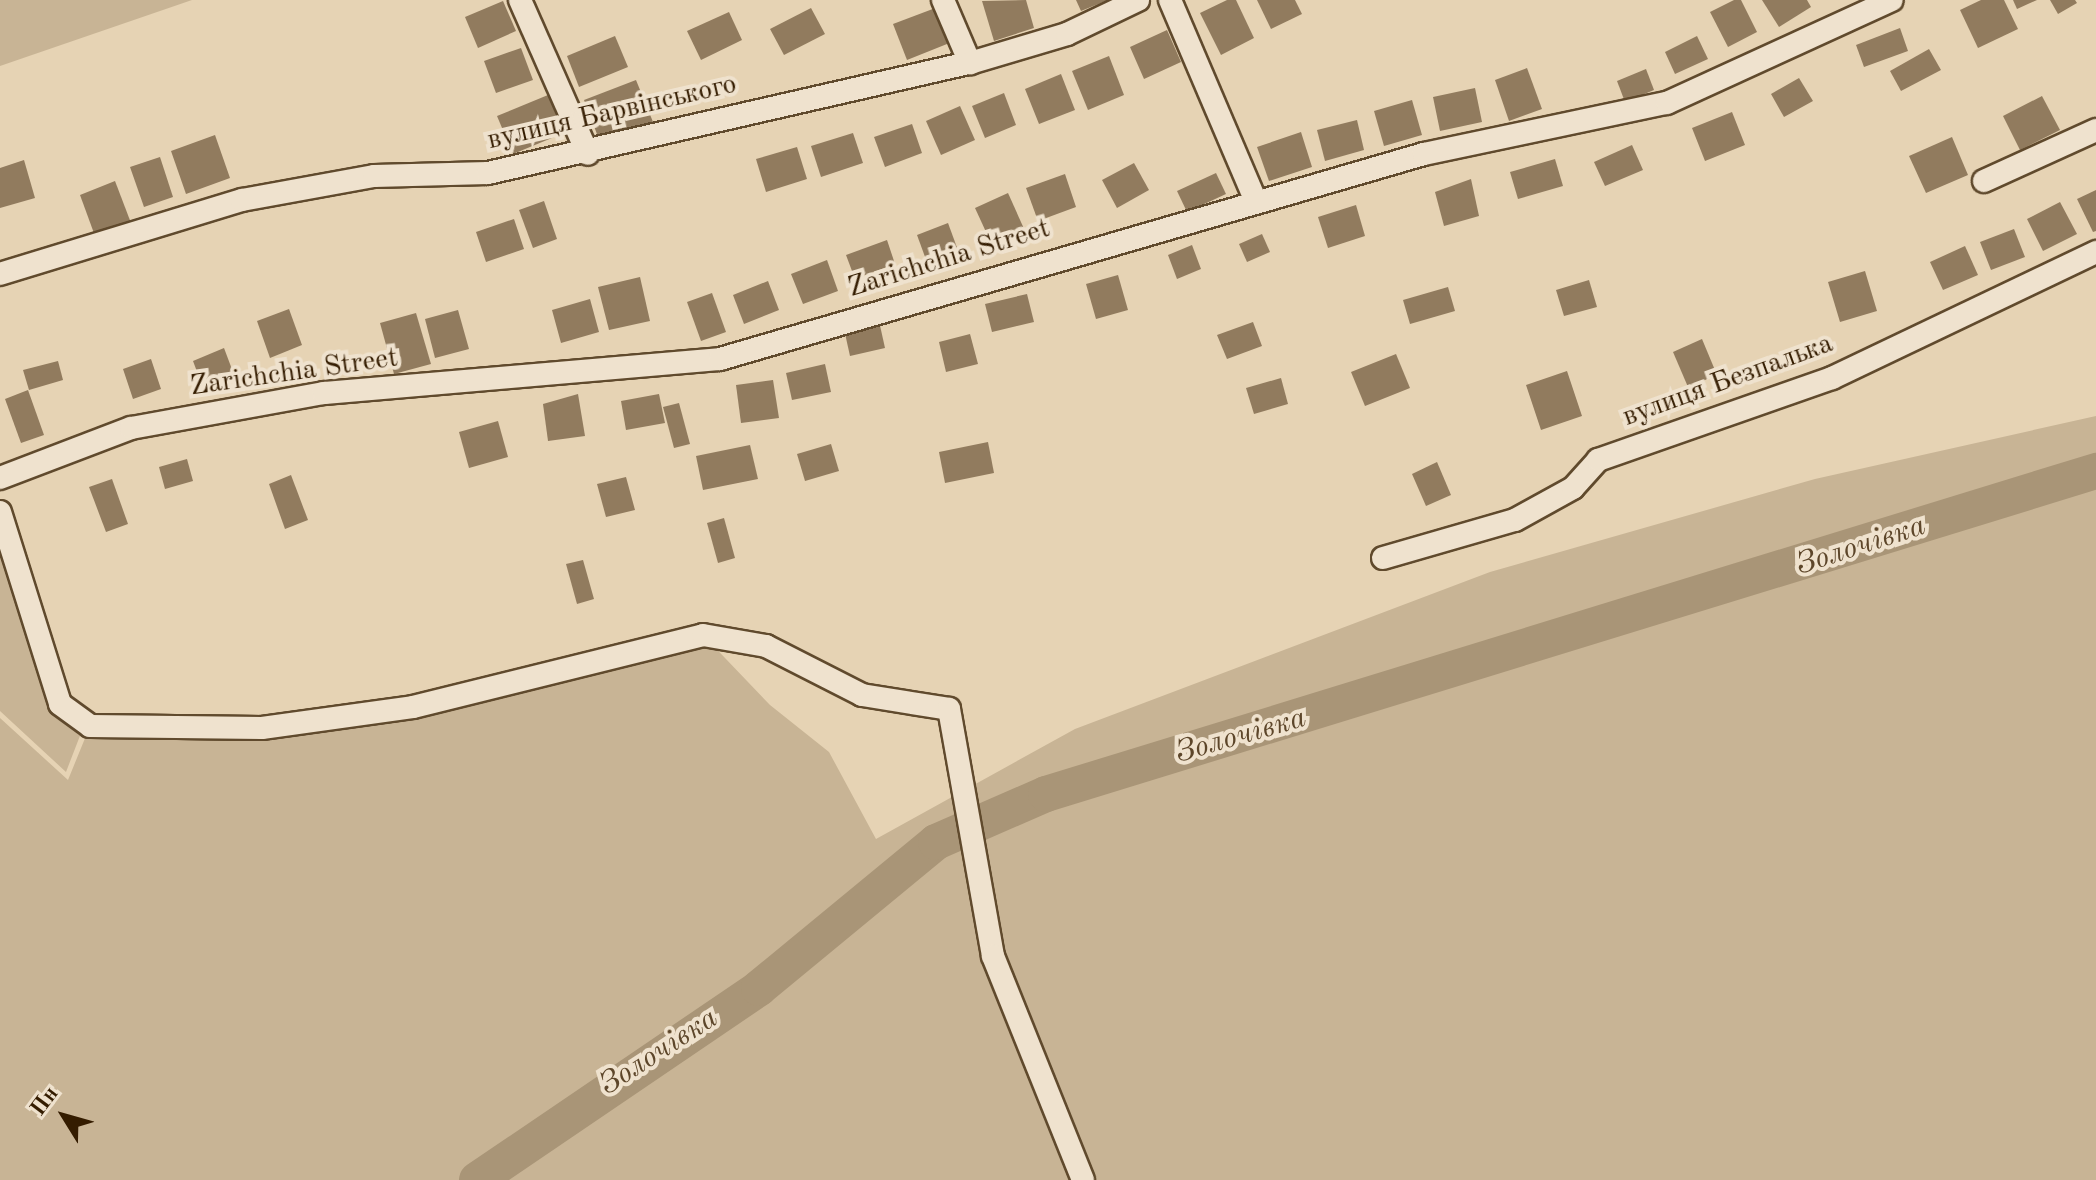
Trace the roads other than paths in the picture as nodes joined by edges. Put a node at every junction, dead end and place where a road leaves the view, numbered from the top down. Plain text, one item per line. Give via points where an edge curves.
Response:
1 (520, 0) edge
2 (943, 0) edge
3 (1138, 0) edge
4 (1170, 0) edge
5 (1892, 0) edge
6 (970, 63) junction
7 (2096, 130) edge
8 (588, 154) junction
9 (1984, 181) dead end
10 (1255, 199) junction
11 (2096, 252) edge
12 (0, 274) edge
13 (0, 478) edge
14 (0, 512) edge
15 (1383, 558) dead end
16 (1083, 1180) edge

1 - 8 street
2 - 6 street
3 - 6 street, вулиця Барвінського via 1067,34
4 - 10 street
5 - 10 street, Zarichchia Street via 1667,103 1590,124 1526,128
6 - 8 street, вулиця Барвінського
7 - 9 street
8 - 12 street, вулиця Барвінського via 488,173 374,176 242,200
10 - 13 street, Zarichchia Street via 720,359 324,393 131,428
11 - 15 street, вулиця Безпалька via 1832,378 1598,460 1573,488 1515,520
14 - 16 street via 60,704 90,726 262,728 413,707 703,635 766,646 862,695 949,709 993,956

